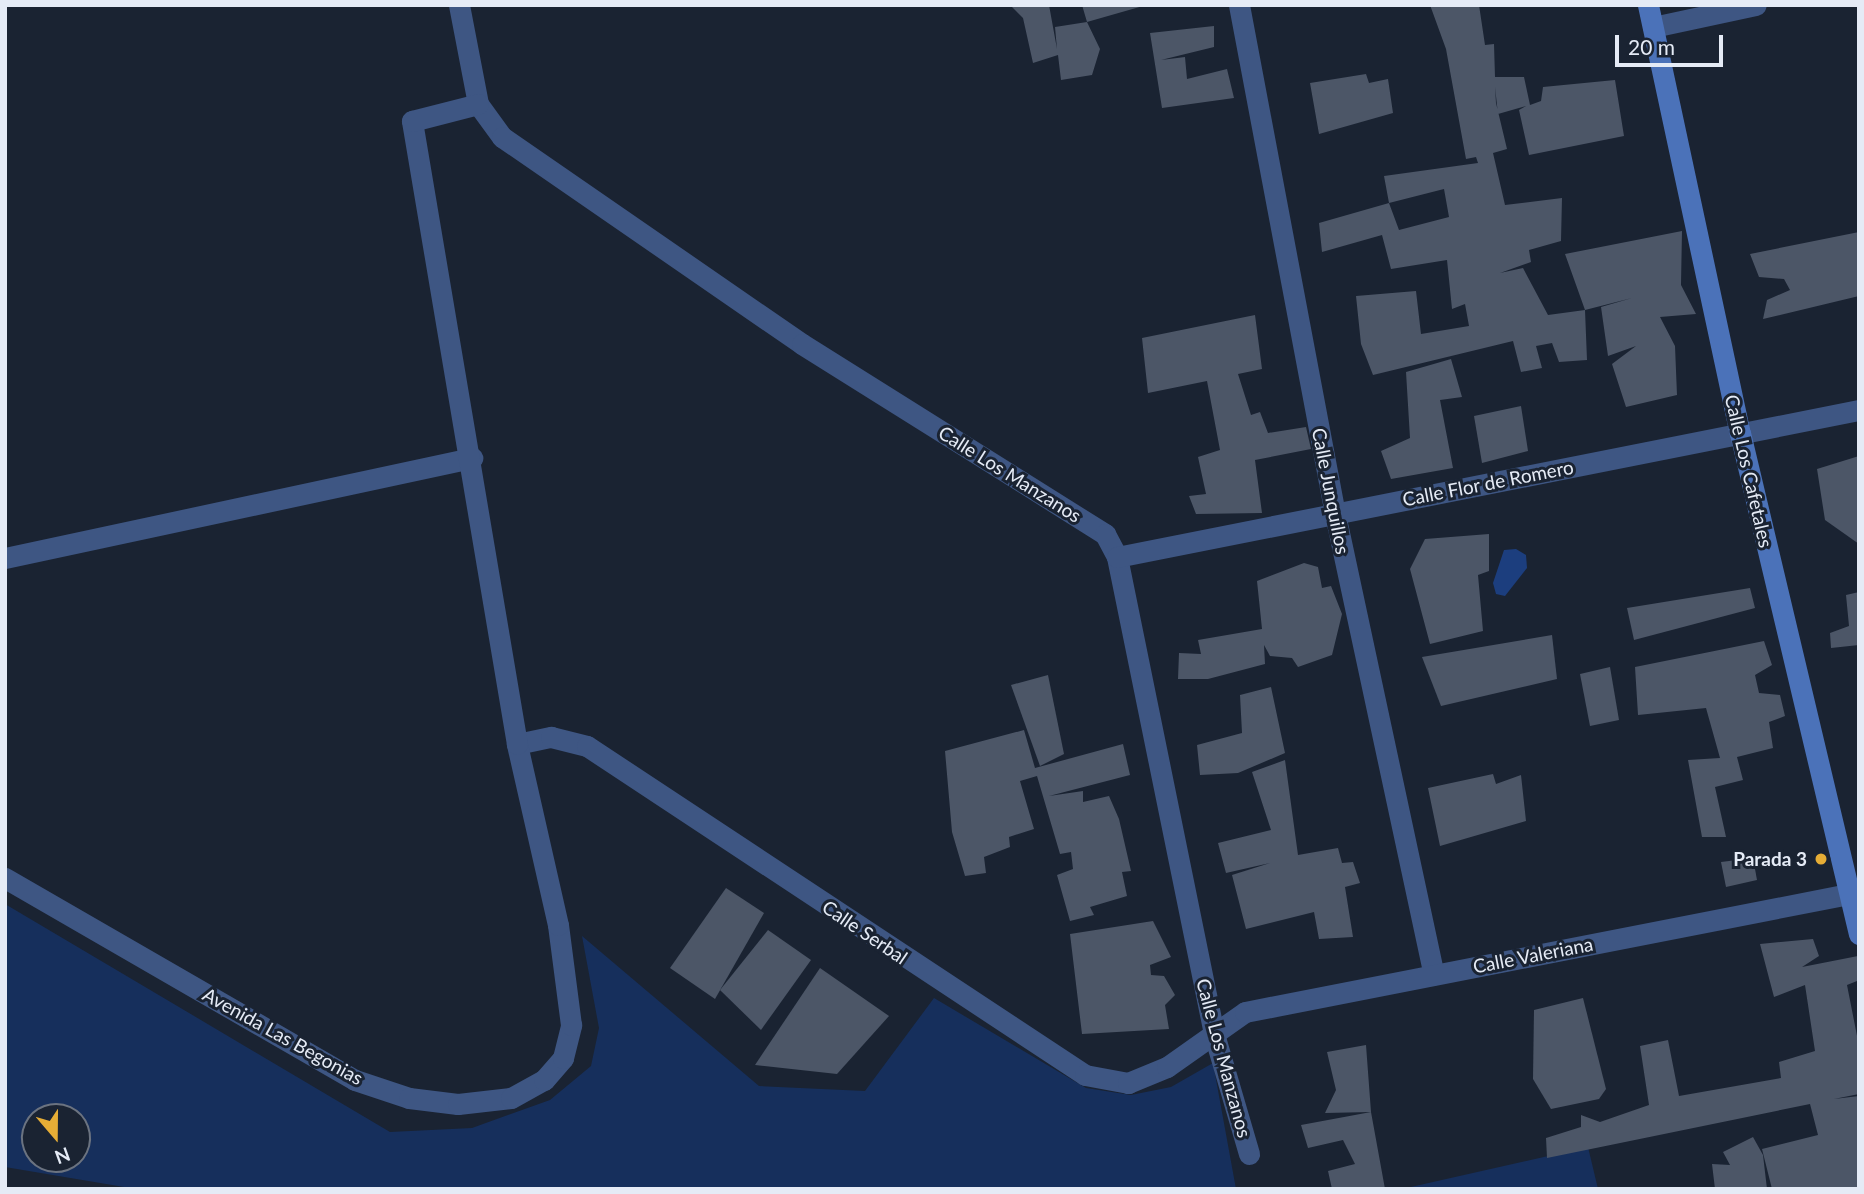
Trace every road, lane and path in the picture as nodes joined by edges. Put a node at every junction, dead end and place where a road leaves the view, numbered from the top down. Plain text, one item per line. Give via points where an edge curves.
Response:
1 (460, 5) edge
2 (1240, 5) edge
3 (1648, 5) edge
4 (1756, 5) edge
5 (1653, 27) junction
6 (478, 104) junction
7 (1859, 410) edge
8 (1740, 433) junction
9 (472, 458) junction
10 (1335, 514) junction
11 (1117, 556) junction
12 (5, 558) edge
13 (517, 744) junction
14 (5, 878) edge
15 (1854, 894) edge
16 (1859, 934) edge
17 (1434, 974) junction
18 (1214, 1034) junction
19 (1249, 1154) dead end

1 - 6 street, Calle Los Manzanos
2 - 10 street, Calle Junquillos
3 - 5 main road, Calle Los Cafetales
4 - 5 street
5 - 8 main road, Calle Los Cafetales
6 - 9 street, Avenida Las Begonias via 412,121
6 - 11 street, Calle Los Manzanos via 502,137 802,344 1105,534
7 - 8 street, Calle Flor de Romero
8 - 10 street, Calle Flor de Romero
8 - 15 main road, Calle Los Cafetales
9 - 12 street
9 - 13 street, Avenida Las Begonias
10 - 11 street, Calle Flor de Romero
10 - 17 street, Calle Junquillos
11 - 18 street, Calle Los Manzanos
13 - 14 street, Avenida Las Begonias via 558,925 571,1025 563,1058 544,1080 511,1098 458,1104 355,1080
13 - 18 street, Calle Serbal via 551,737 587,746 1085,1075 1128,1083 1167,1067
15 - 16 main road, Calle Los Cafetales
15 - 17 street, Calle Valeriana
17 - 18 street, Calle Valeriana via 1245,1012
18 - 19 street, Calle Los Manzanos

